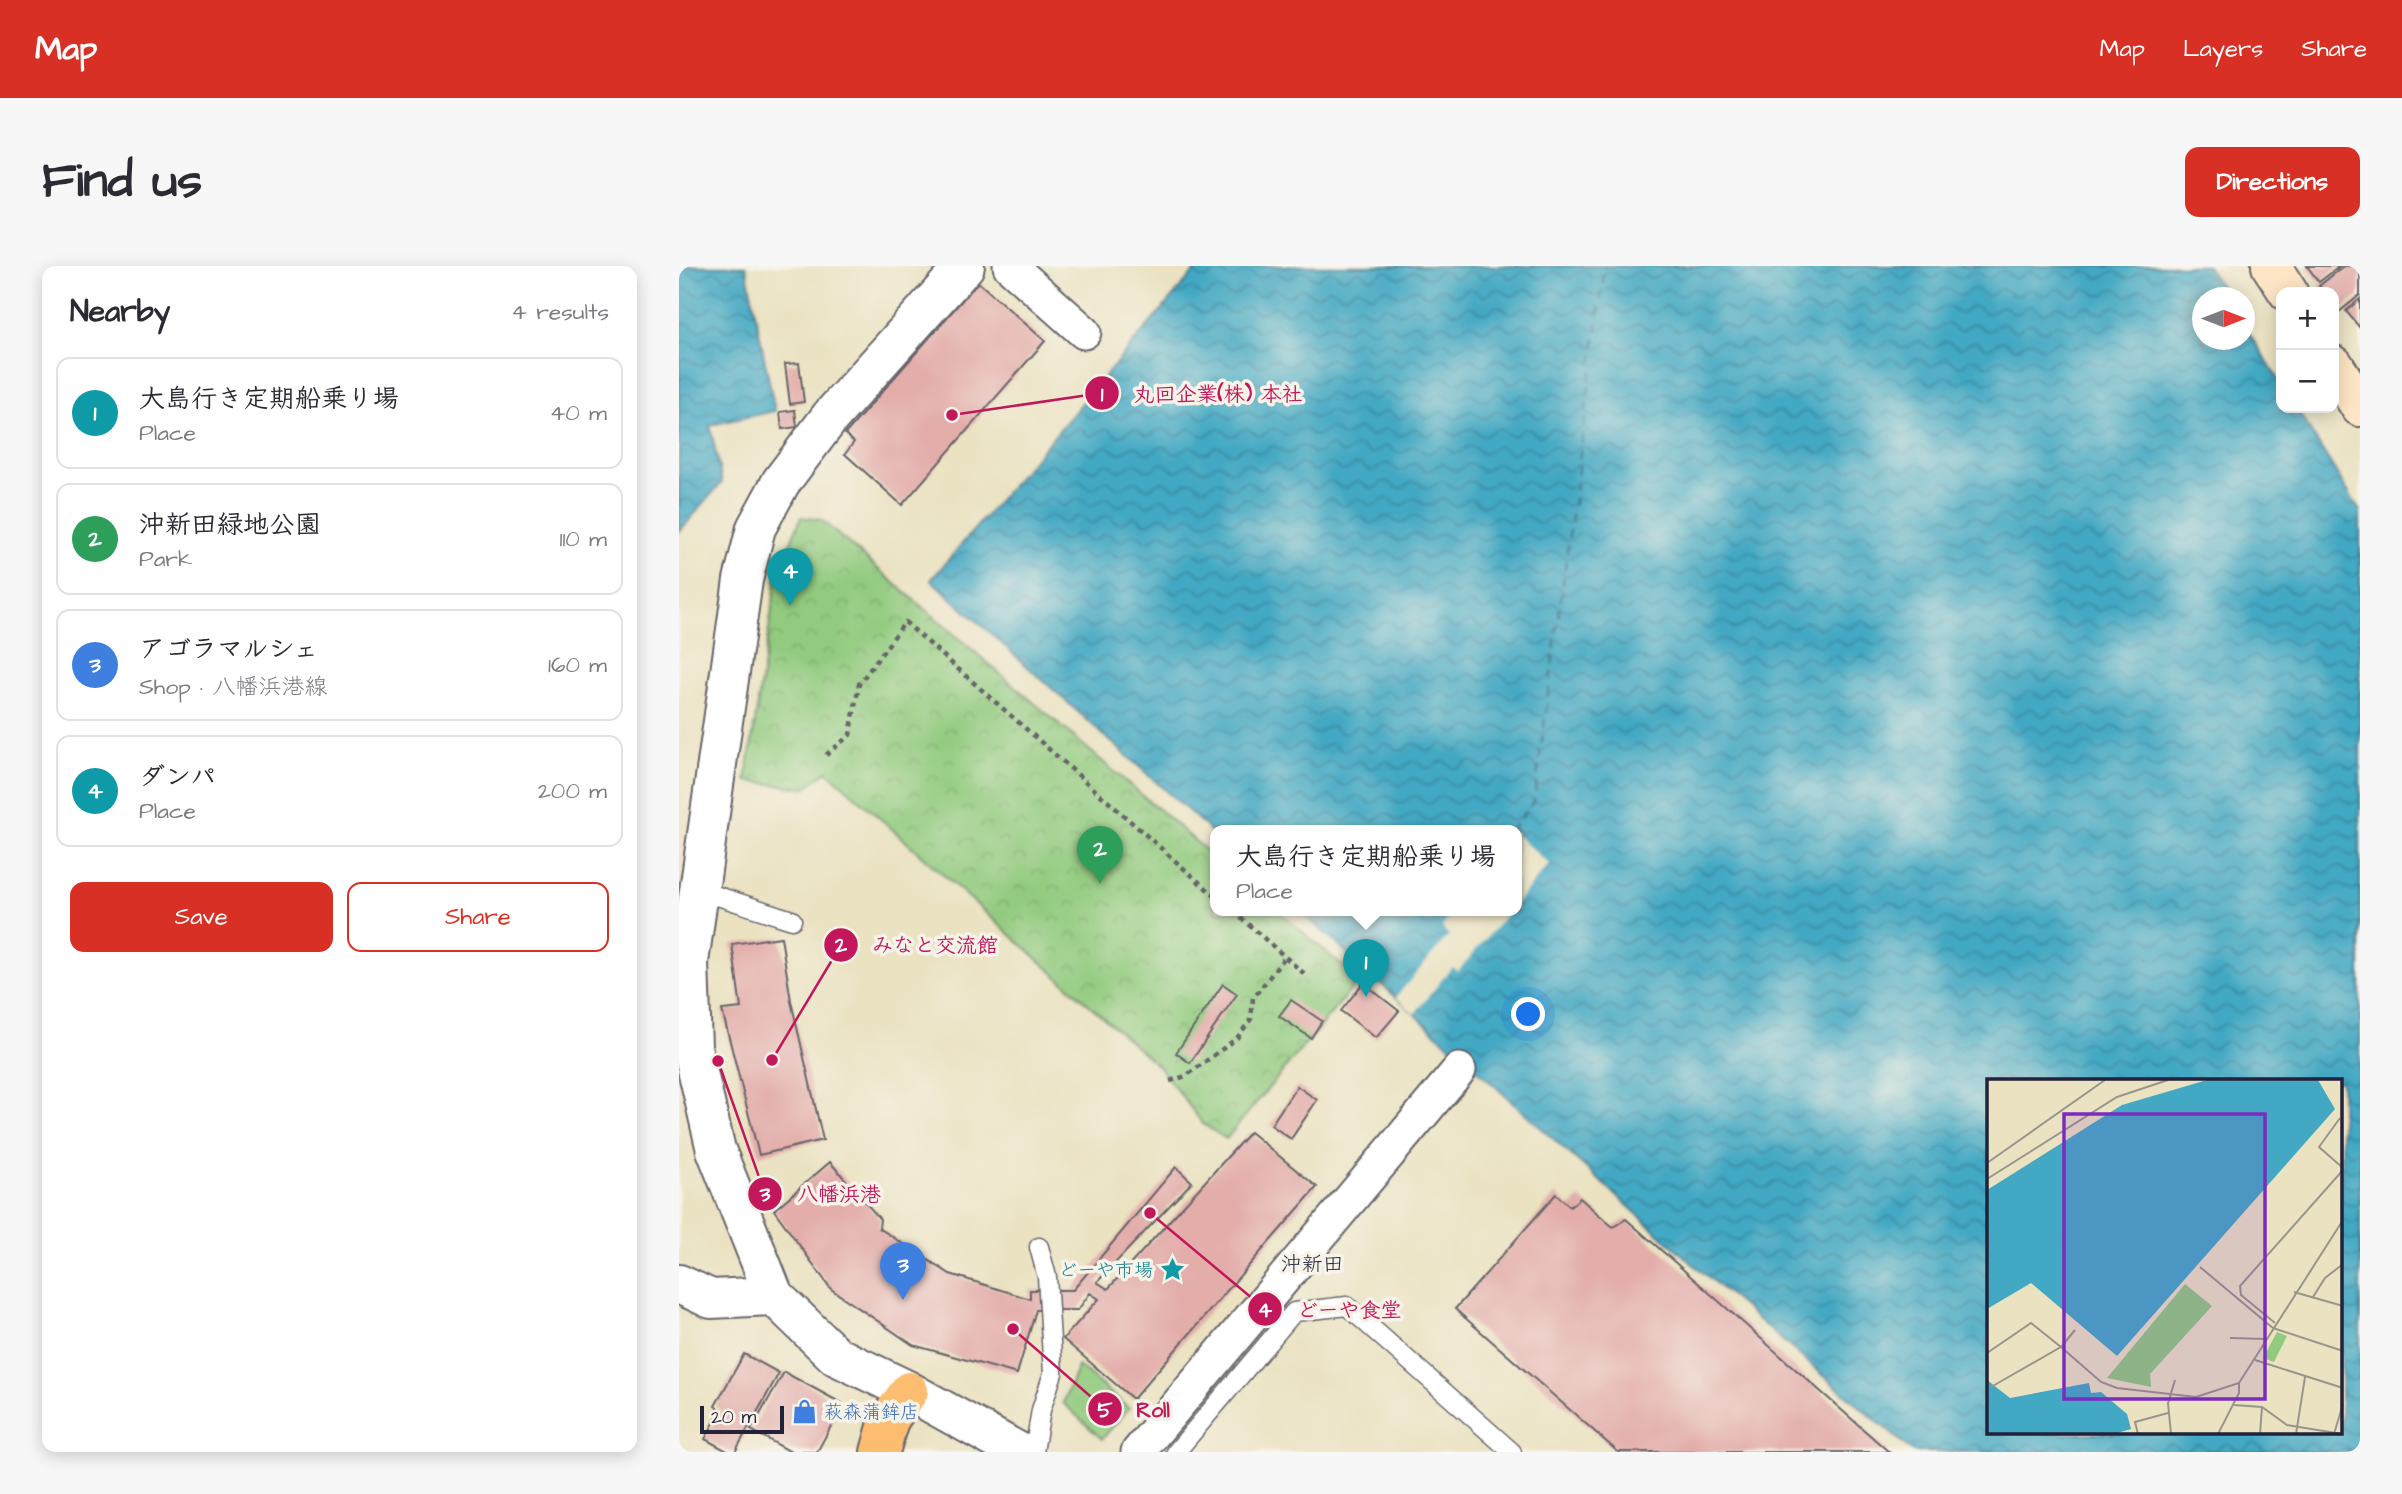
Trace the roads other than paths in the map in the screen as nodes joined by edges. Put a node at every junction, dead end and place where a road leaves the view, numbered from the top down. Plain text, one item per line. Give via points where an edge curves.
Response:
1 (965, 266) edge
2 (1010, 266) edge
3 (2271, 266) edge
4 (2285, 287) edge
5 (1084, 332) dead end
6 (2339, 373) edge
7 (2360, 407) edge
8 (689, 888) edge
9 (792, 919) dead end
10 (1459, 1070) dead end
11 (1039, 1247) dead end
12 (679, 1284) edge
13 (774, 1296) junction
14 (909, 1391) junction
15 (880, 1452) edge
16 (1019, 1452) edge
17 (1034, 1452) edge
18 (1138, 1452) edge
19 (1176, 1452) edge
20 (1512, 1452) edge

1 - 8 street via 831,416 781,482 756,528
2 - 5 street
3 - 4 main road
6 - 7 main road
8 - 9 lane
8 - 13 street via 692,1047 716,1150
10 - 18 street
11 - 17 lane via 1047,1278 1053,1373
12 - 13 street via 711,1299
13 - 14 street via 836,1356
14 - 15 main road via 889,1420
14 - 16 street
19 - 20 lane via 1294,1312 1346,1306

